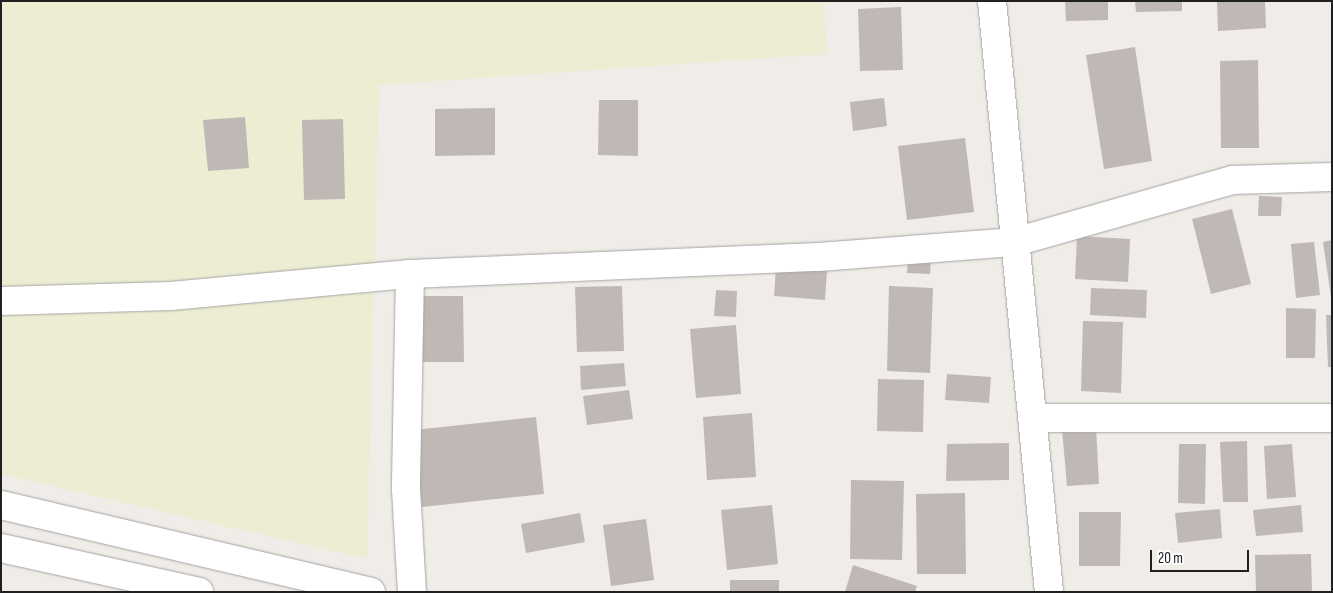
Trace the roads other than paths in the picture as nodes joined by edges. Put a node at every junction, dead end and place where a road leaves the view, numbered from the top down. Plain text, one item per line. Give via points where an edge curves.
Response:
1 (992, 1) edge
2 (1332, 177) edge
3 (1016, 242) junction
4 (410, 274) junction
5 (1, 301) edge
6 (1032, 418) junction
7 (1332, 418) edge
8 (1, 505) edge
9 (1, 548) edge
10 (199, 592) edge
11 (371, 592) edge
12 (412, 592) edge
13 (1049, 592) edge

1 - 3 street
2 - 3 street via 1233,180
3 - 4 street via 819,257
3 - 6 street
4 - 5 street via 171,296
4 - 12 street via 406,489
6 - 7 street
6 - 13 street
8 - 11 street
9 - 10 street

